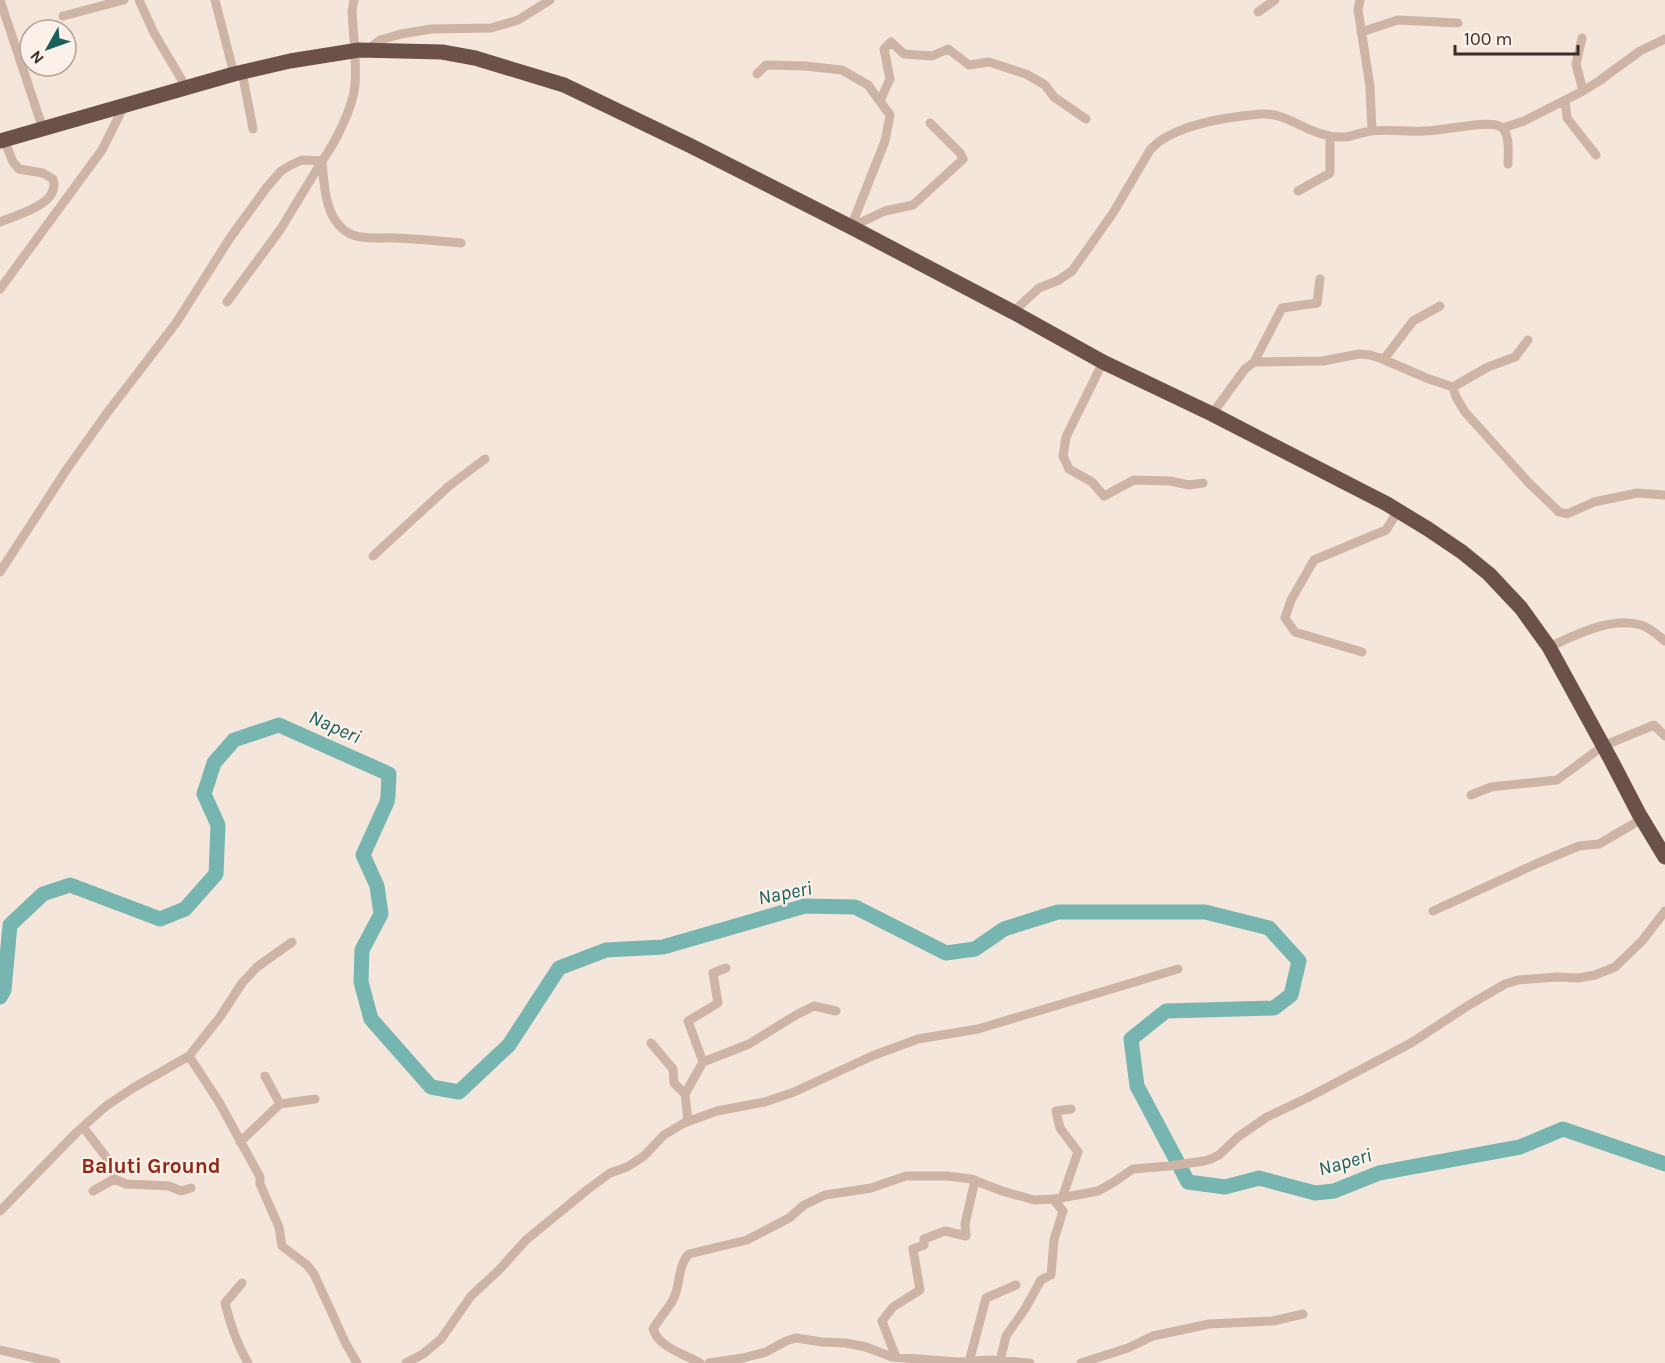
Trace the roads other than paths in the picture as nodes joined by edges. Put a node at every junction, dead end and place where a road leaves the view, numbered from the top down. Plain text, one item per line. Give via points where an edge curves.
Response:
1 (0, 0) edge
2 (124, 0) edge
3 (139, 0) edge
4 (215, 0) edge
5 (354, 0) edge
6 (549, 0) edge
7 (1275, 0) edge
8 (1360, 0) edge
9 (1258, 12) dead end
10 (63, 16) dead end
11 (1458, 22) dead end
12 (1361, 32) junction
13 (1582, 38) dead end
14 (1665, 39) edge
15 (360, 51) junction
16 (238, 73) junction
17 (757, 74) dead end
18 (186, 87) junction
19 (1583, 91) junction
20 (1565, 100) junction
21 (880, 101) junction
22 (124, 106) junction
23 (1086, 119) dead end
24 (930, 123) dead end
25 (1503, 128) junction
26 (43, 129) junction
27 (253, 129) dead end
28 (1372, 131) junction
29 (1330, 136) junction
30 (2, 140) edge
31 (1596, 155) dead end
32 (322, 161) junction
33 (1508, 164) dead end
34 (1298, 190) dead end
35 (0, 222) edge
36 (851, 228) junction
37 (461, 243) dead end
38 (1320, 279) dead end
39 (0, 289) edge
40 (227, 302) dead end
41 (1440, 306) dead end
42 (1014, 312) junction
43 (1528, 340) dead end
44 (1383, 359) junction
45 (1103, 362) junction
46 (1254, 362) junction
47 (1453, 387) junction
48 (1212, 414) junction
49 (485, 459) dead end
50 (1203, 483) dead end
51 (1664, 495) edge
52 (1398, 511) junction
53 (373, 555) dead end
54 (0, 573) edge
55 (1665, 641) edge
56 (1549, 647) junction
57 (1362, 652) dead end
58 (1665, 736) edge
59 (1603, 746) junction
60 (1472, 795) dead end
61 (1641, 819) junction
62 (1665, 857) edge
63 (1433, 911) dead end
64 (1665, 911) edge
65 (291, 942) dead end
66 (726, 968) dead end
67 (1178, 969) dead end
68 (836, 1011) dead end
69 (651, 1043) dead end
70 (189, 1056) junction
71 (703, 1062) junction
72 (265, 1076) dead end
73 (685, 1094) junction
74 (315, 1100) dead end
75 (280, 1104) junction
76 (1071, 1109) dead end
77 (688, 1121) junction
78 (83, 1127) junction
79 (240, 1142) junction
80 (114, 1179) junction
81 (975, 1180) junction
82 (191, 1188) dead end
83 (93, 1191) dead end
84 (1058, 1198) junction
85 (0, 1211) edge
86 (242, 1283) dead end
87 (1016, 1285) dead end
88 (1303, 1314) dead end
89 (0, 1350) edge
90 (896, 1357) junction
91 (747, 1360) edge
92 (353, 1361) edge
93 (969, 1362) edge
94 (1000, 1362) edge
95 (56, 1363) edge
96 (248, 1363) edge
97 (406, 1363) edge
98 (700, 1363) edge
99 (709, 1363) edge
100 (1030, 1363) edge
101 (1082, 1363) edge

1 - 26 street
2 - 10 street
3 - 18 street
4 - 16 street
5 - 15 street via 352,11
6 - 15 street via 518,20 490,28 401,34
7 - 9 street
8 - 12 street
11 - 12 street via 1398,20
12 - 28 street
13 - 19 street via 1576,64
14 - 19 street via 1640,51
15 - 16 highway
15 - 32 street via 351,103
15 - 36 highway via 442,52 564,85
16 - 18 highway
16 - 27 street
17 - 21 street via 766,65 842,70 868,85
18 - 22 highway
19 - 20 street
20 - 25 street
20 - 31 street via 1567,118
21 - 23 street via 890,79 884,49 891,42 904,54 932,56 948,49 969,64 989,62 1026,74
21 - 36 street via 890,115 885,141
22 - 26 highway
22 - 39 street via 102,150
24 - 36 street via 963,159 913,205 885,211
25 - 28 street via 1469,125 1422,131
25 - 33 street
26 - 30 highway
28 - 29 street
29 - 34 street via 1330,173
29 - 42 street via 1264,114 1206,123 1156,143 1072,271 1039,288
30 - 35 street via 19,169 43,173 55,184 37,208
32 - 37 street via 329,207 345,230 371,238
32 - 40 street via 280,230
32 - 54 street via 302,160 291,165 267,187 176,323 67,469
36 - 42 highway
38 - 46 street via 1317,303 1282,308
41 - 44 street via 1413,321
42 - 45 highway
43 - 47 street via 1515,357
44 - 46 street via 1359,354 1323,361
44 - 47 street
45 - 48 highway
45 - 50 street via 1066,437 1063,456 1069,469 1092,482 1104,496 1134,480
46 - 48 street
47 - 51 street via 1465,412 1559,512 1567,514 1594,502 1637,493
48 - 52 highway
49 - 53 street
52 - 56 highway via 1489,574 1521,608
52 - 57 street via 1386,530 1314,561 1285,618 1295,632
55 - 56 street via 1643,626 1625,622 1579,633
56 - 59 highway
58 - 59 street via 1654,725
59 - 60 street via 1557,780 1491,787
59 - 61 highway
61 - 62 highway
61 - 63 street via 1599,844 1569,850
64 - 84 street via 1615,967 1578,978 1505,984 1412,1043 1267,1117 1211,1159 1133,1169 1098,1191
65 - 70 street via 242,983
66 - 71 street via 713,973 718,1003 688,1021
67 - 77 street via 978,1029 918,1039 794,1092
68 - 71 street via 814,1006 750,1044
69 - 73 street via 673,1069 674,1083
70 - 78 street via 133,1088
70 - 79 street
71 - 73 street
72 - 75 street
73 - 77 street
74 - 75 street
75 - 79 street
76 - 84 street via 1056,1112 1060,1128 1078,1152
77 - 97 street via 664,1135 644,1156 610,1173 526,1240 471,1296 441,1338
78 - 80 street via 113,1166
78 - 85 street
79 - 92 street via 260,1177 282,1246 314,1274
80 - 82 street via 181,1191
80 - 83 street
81 - 84 street via 1034,1200
81 - 90 street via 966,1236 945,1231 924,1239 924,1245 913,1250 920,1290 893,1307 882,1321
81 - 98 street via 906,1176 871,1188 825,1195 747,1240 689,1254 684,1258 673,1300 653,1329 661,1342
84 - 94 street via 1063,1211 1054,1240 1051,1275 1041,1280 1006,1336
86 - 96 street via 225,1303
87 - 93 street via 986,1298
88 - 101 street via 1273,1321 1209,1324 1153,1336
89 - 95 street
90 - 91 street via 846,1343 796,1338
90 - 93 street
91 - 99 street
93 - 94 street
94 - 100 street

